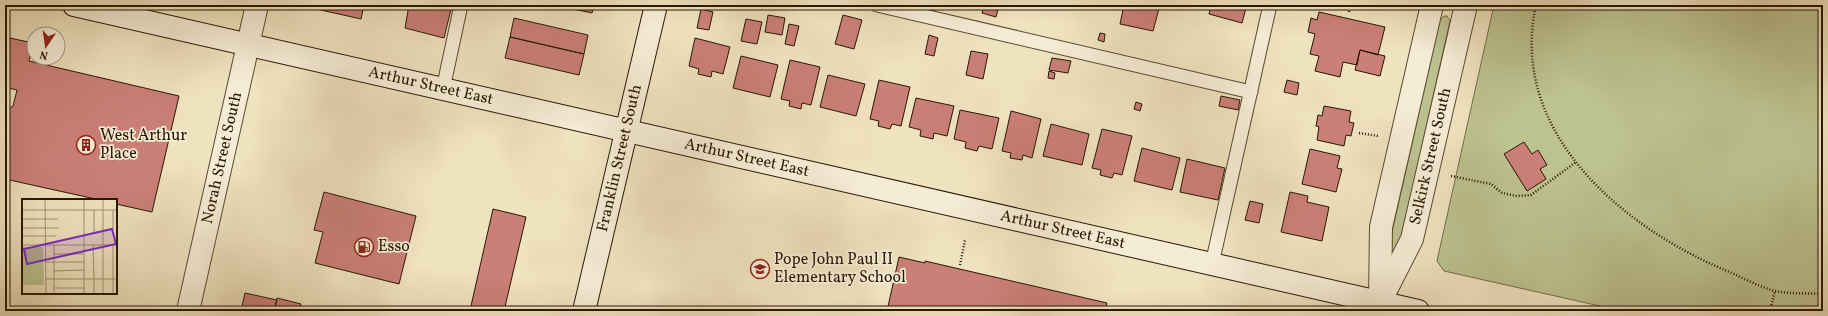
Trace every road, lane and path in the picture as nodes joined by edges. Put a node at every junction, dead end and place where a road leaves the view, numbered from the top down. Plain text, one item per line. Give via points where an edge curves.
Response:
1 (74, 5) edge
2 (257, 5) edge
3 (461, 5) edge
4 (656, 5) edge
5 (877, 5) edge
6 (1270, 5) edge
7 (1350, 5) edge
8 (1432, 5) edge
9 (1466, 5) edge
10 (1536, 5) edge
11 (1349, 12) dead end
12 (248, 45) junction
13 (443, 89) junction
14 (1251, 92) junction
15 (626, 131) junction
16 (1576, 162) junction
17 (1428, 171) junction
18 (965, 240) dead end
19 (1212, 264) junction
20 (960, 265) dead end
21 (1775, 290) junction
22 (1823, 294) edge
23 (1379, 307) edge
24 (188, 311) edge
25 (584, 311) edge
26 (1418, 311) edge
27 (1770, 311) edge

1 - 12 main road, Arthur Street East
2 - 12 main road, Norah Street South
3 - 13 lane
4 - 15 main road, Franklin Street South
5 - 14 lane
6 - 14 lane
7 - 11 path
8 - 23 main road, Selkirk Street South via 1381,227
9 - 17 main road, Selkirk Street South
10 - 16 path via 1532,58 1538,94 1554,129
12 - 13 main road, Arthur Street East
12 - 24 main road, Norah Street South
13 - 15 main road, Arthur Street East
14 - 19 lane
15 - 19 main road, Arthur Street East
15 - 25 main road, Franklin Street South
16 - 17 path via 1531,195 1517,196 1502,193 1491,184
16 - 21 path via 1601,190 1651,231 1698,259
17 - 23 main road, Selkirk Street South via 1412,239
18 - 20 path
19 - 23 main road, Arthur Street East
21 - 22 path
21 - 27 path
23 - 26 main road, Arthur Street East

